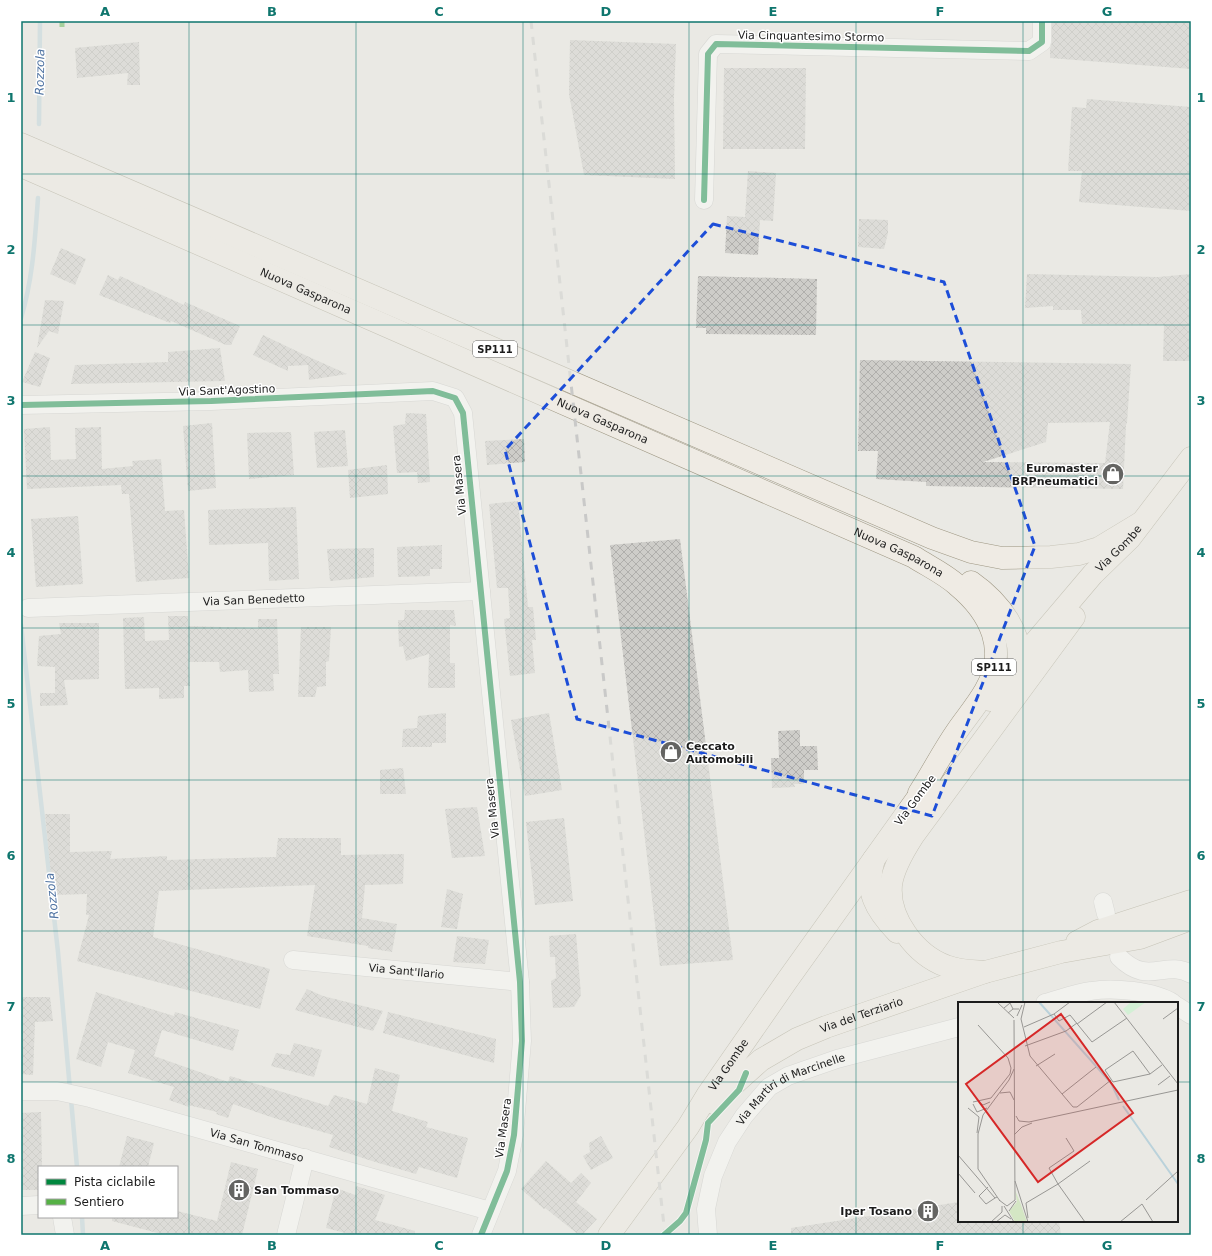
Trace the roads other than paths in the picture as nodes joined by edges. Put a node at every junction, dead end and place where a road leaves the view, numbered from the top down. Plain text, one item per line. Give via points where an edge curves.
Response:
1 (1042, 21) edge
2 (21, 144) edge
3 (21, 166) edge
4 (704, 200) dead end
5 (433, 391) joint
6 (21, 405) edge
7 (1191, 458) edge
8 (1136, 530) junction
9 (914, 557) junction
10 (481, 591) junction
11 (28, 608) dead end
12 (1020, 660) junction
13 (994, 725) junction
14 (919, 793) junction
15 (875, 856) junction
16 (1191, 901) edge
17 (1191, 919) edge
18 (1191, 930) edge
19 (1140, 938) junction
20 (1061, 952) junction
21 (924, 954) junction
22 (1119, 957) dead end
23 (293, 960) dead end
24 (985, 972) junction
25 (1191, 974) edge
26 (520, 982) junction
27 (1050, 1002) edge
28 (1171, 1002) edge
29 (1178, 1007) edge
30 (1191, 1015) edge
31 (958, 1026) edge
32 (21, 1091) edge
33 (688, 1127) junction
34 (305, 1158) junction
35 (38, 1205) edge
36 (21, 1206) edge
37 (490, 1211) junction
38 (62, 1218) edge
39 (65, 1235) edge
40 (286, 1235) edge
41 (481, 1235) edge
42 (609, 1235) edge
43 (708, 1235) edge

1 - 4 street, Via Cinquantesimo Stormo via 1042,42 1029,51 716,44 708,54
2 - 8 main road, Nuova Gasparona / SP111 via 925,535 971,552 1002,558 1079,554 1099,548
3 - 9 main road, Nuova Gasparona / SP111
5 - 6 street, Via Sant'Agostino via 212,401
5 - 10 street, Via Masera via 455,398 463,413
7 - 8 main road, Via Gombe
8 - 12 main road, Via Gombe via 1093,574
8 - 13 main road
9 - 12 main road, SP111 via 938,564 982,590 1000,608 1010,624
9 - 14 main road, Nuova Gasparona / SP111 via 957,584 978,605 991,625 997,658 985,691
10 - 11 street, Via San Benedetto
10 - 26 street, Via Masera
12 - 13 main road via 1009,693
12 - 14 main road, Via Gombe
13 - 21 main road via 913,836 902,853 893,876 893,908 899,923
14 - 15 main road, Via Gombe
15 - 21 main road via 870,878 875,905 887,922
15 - 33 main road, Via Gombe
16 - 20 main road, Via del Terziario via 1098,931
17 - 19 main road, Via del Terziario
18 - 19 street, Via del Terziario
19 - 20 main road, Via del Terziario
20 - 24 main road, Via del Terziario
21 - 24 main road via 944,966
22 - 25 street via 1139,971 1183,969
23 - 26 street, Via Sant'Ilario
24 - 33 main road, Via del Terziario via 798,1039 761,1060
26 - 37 street, Via Masera via 522,1041 514,1135 507,1171
27 - 28 street via 1091,991 1128,991 1163,997
29 - 30 street
31 - 43 street, Via Martiri di Marcinelle via 837,1059 788,1076 769,1087 744,1116 727,1142 716,1169 706,1209
32 - 34 street, Via San Tommaso via 57,1091 87,1098
33 - 42 main road, Via Gombe
34 - 37 street, Via San Tommaso
34 - 40 street
35 - 36 street
37 - 41 street, Via Masera
38 - 39 street

